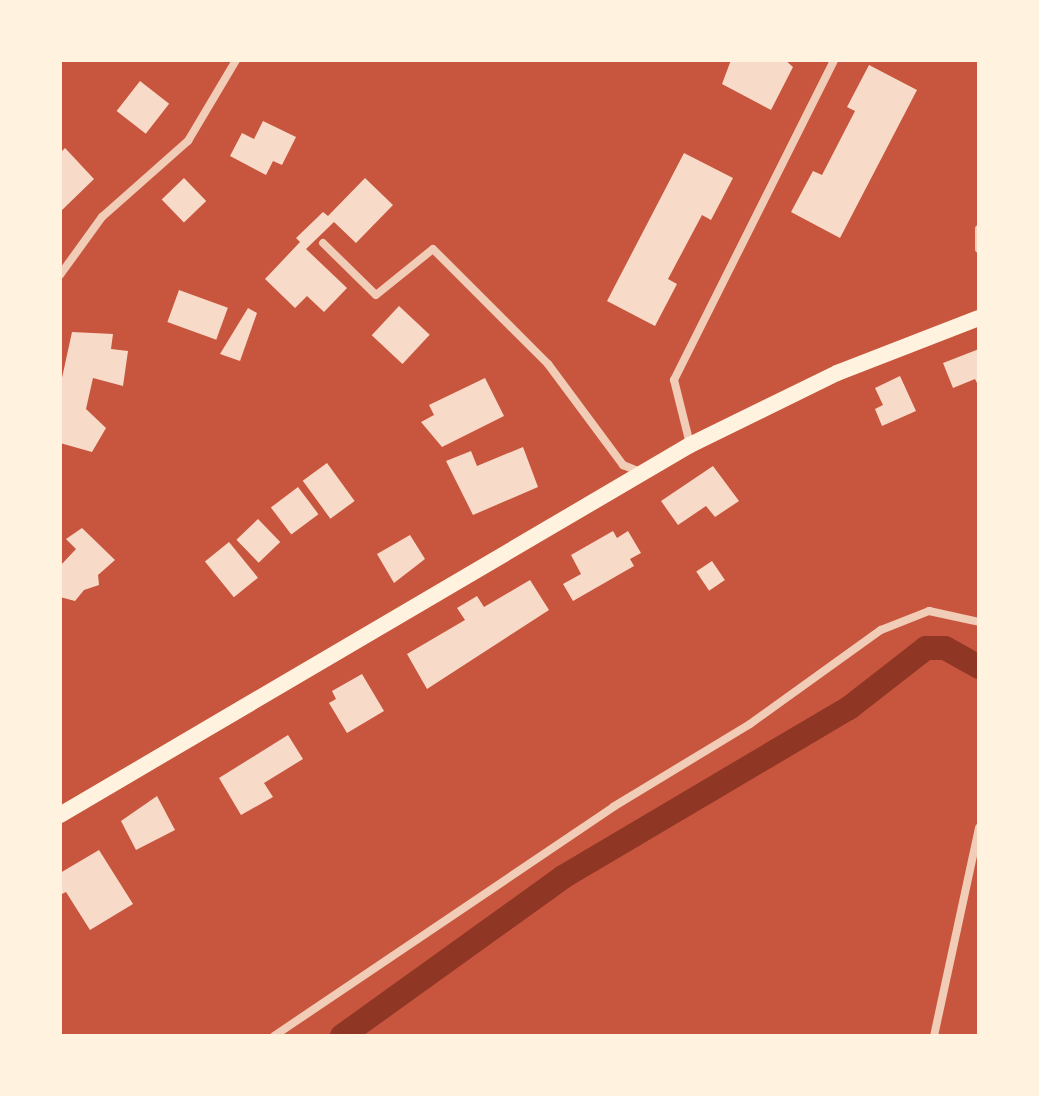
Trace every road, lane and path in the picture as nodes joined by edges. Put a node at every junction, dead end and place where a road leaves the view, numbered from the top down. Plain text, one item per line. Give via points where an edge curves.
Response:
1 (236, 60) edge
2 (834, 60) edge
3 (979, 229) edge
4 (323, 243) dead end
5 (979, 249) edge
6 (60, 275) edge
7 (979, 318) edge
8 (690, 445) junction
9 (644, 473) junction
10 (979, 622) edge
11 (60, 815) edge
12 (979, 828) edge
13 (274, 1036) edge
14 (934, 1036) edge

1 - 6 street via 188,141 102,217
2 - 8 street via 674,380
3 - 5 street
4 - 9 street via 376,295 433,249 548,364 623,465
7 - 8 main road via 837,373
8 - 9 main road
9 - 11 main road
10 - 13 street via 929,611 881,630 750,724 613,807
12 - 14 street

